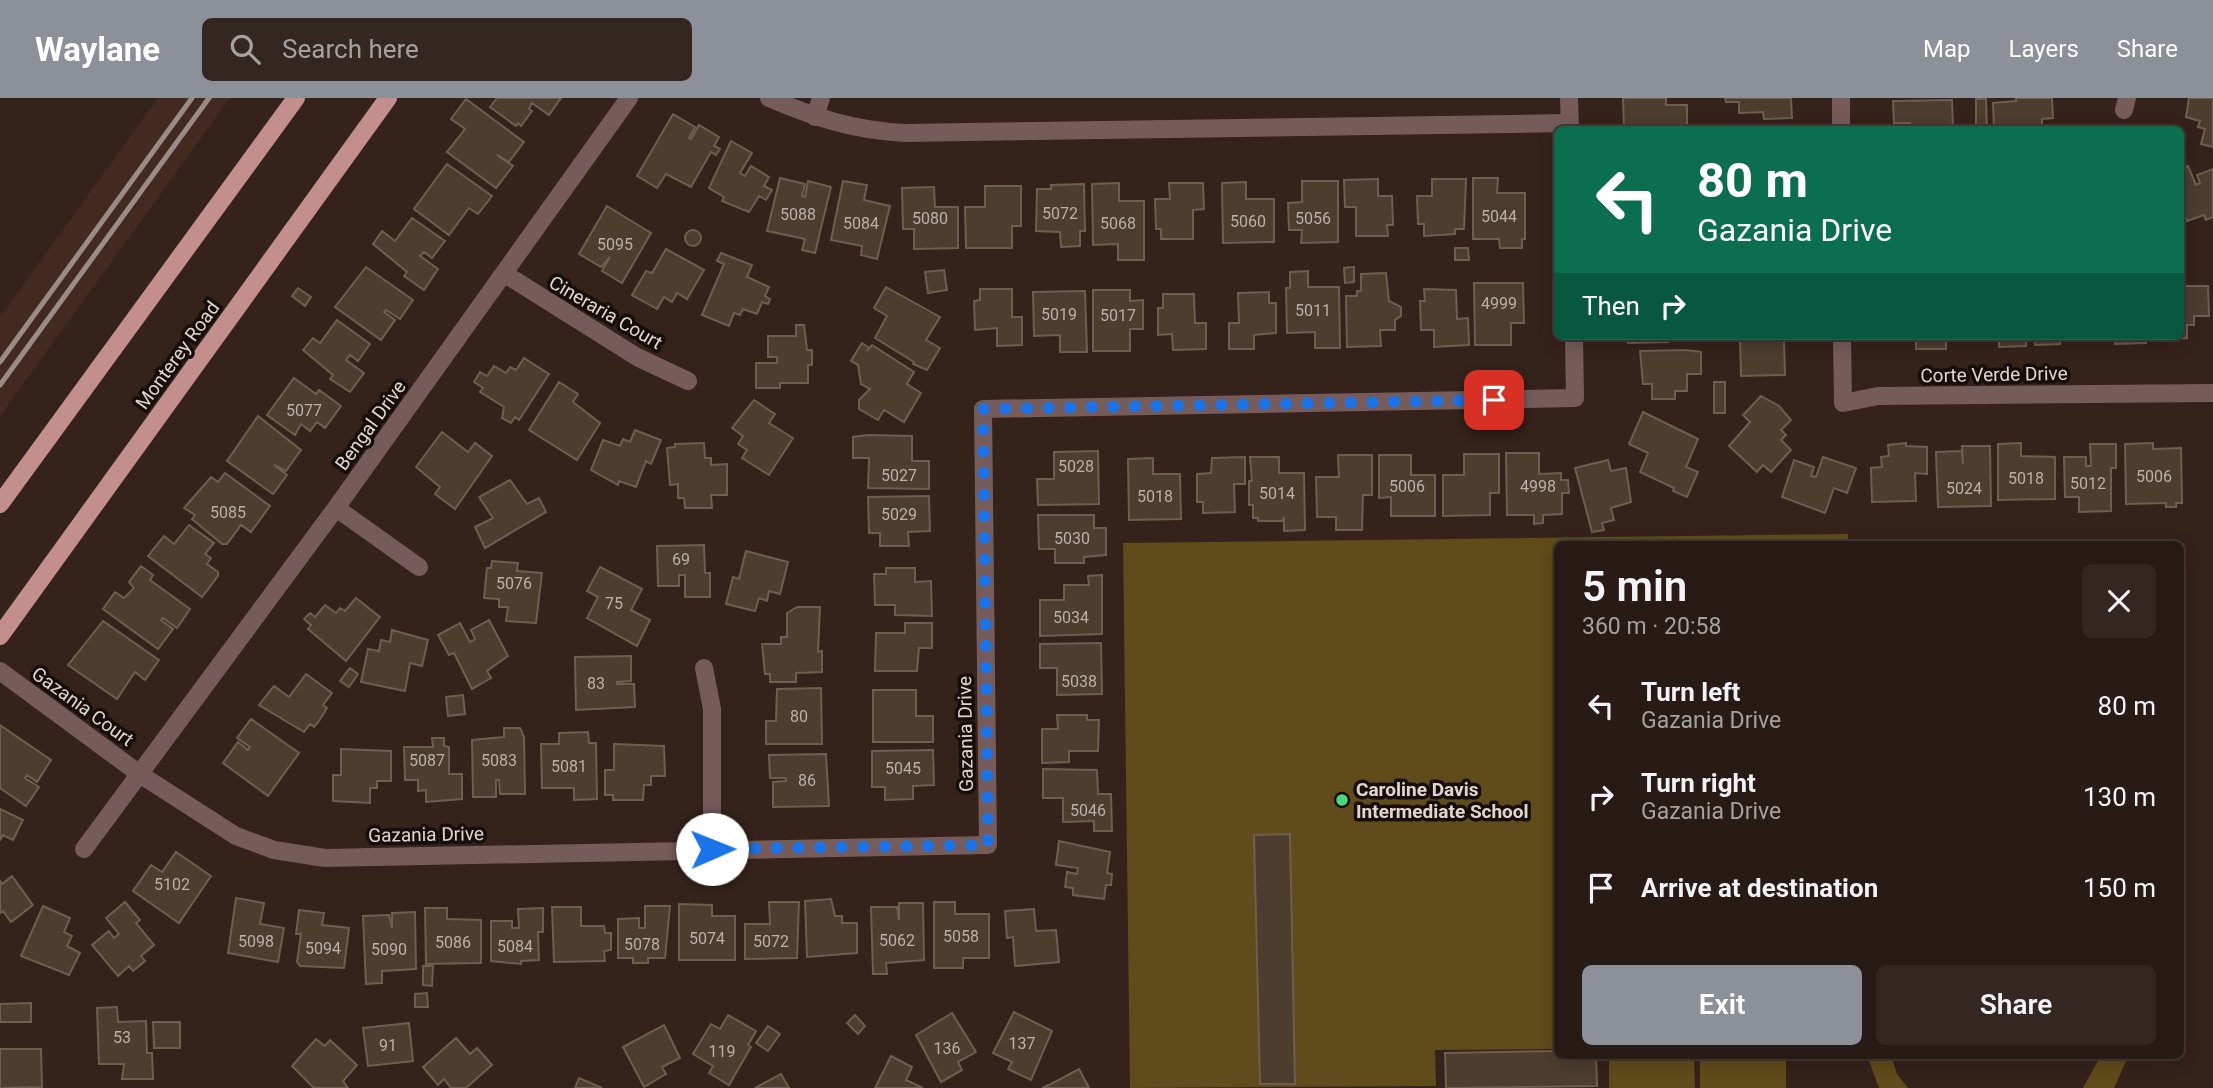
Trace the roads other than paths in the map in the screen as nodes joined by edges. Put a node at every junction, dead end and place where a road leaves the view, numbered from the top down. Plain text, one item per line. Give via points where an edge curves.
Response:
1 (296, 98) edge
2 (388, 98) edge
3 (629, 98) edge
4 (769, 98) edge
5 (821, 98) edge
6 (1569, 98) edge
7 (1841, 98) edge
8 (815, 117) junction
9 (1554, 126) edge
10 (1569, 126) edge
11 (1841, 126) edge
12 (505, 274) junction
13 (1574, 340) edge
14 (1842, 340) edge
15 (688, 381) dead end
16 (2213, 393) edge
17 (0, 504) edge
18 (336, 508) junction
19 (419, 567) dead end
20 (0, 636) edge
21 (704, 668) dead end
22 (0, 671) edge
23 (141, 775) junction
24 (84, 849) dead end
25 (712, 849) junction

1 - 17 main road
2 - 20 main road, Monterey Road
3 - 12 street, Bengal Drive
4 - 8 street
5 - 8 street
6 - 10 street
7 - 11 street
8 - 9 street via 861,130 904,133
12 - 15 street, Cineraria Court via 637,357
12 - 18 street, Bengal Drive
13 - 25 street, Gazania Drive via 1575,398 983,409 988,845
14 - 16 street, Corte Verde Drive via 1843,403 1878,396
18 - 19 street
18 - 23 street, Bengal Drive
21 - 25 street via 712,709
22 - 23 street, Gazania Court
23 - 24 street, Bengal Drive
23 - 25 street, Gazania Drive via 236,836 274,850 326,858

